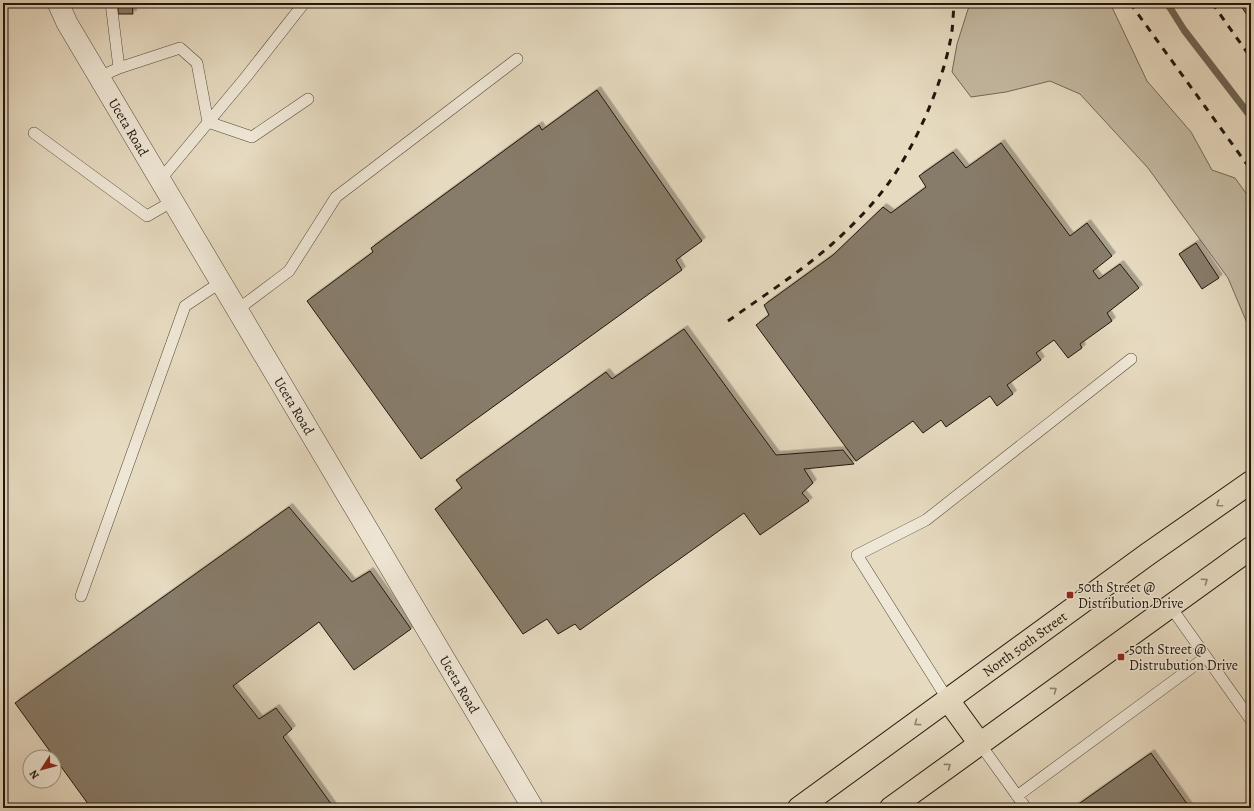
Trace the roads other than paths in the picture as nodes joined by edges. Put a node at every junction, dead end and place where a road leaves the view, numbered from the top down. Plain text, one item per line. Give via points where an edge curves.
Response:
1 (58, 3) edge
2 (110, 3) edge
3 (304, 3) edge
4 (517, 59) dead end
5 (119, 68) junction
6 (99, 76) junction
7 (308, 99) dead end
8 (208, 122) junction
9 (34, 133) dead end
10 (160, 180) junction
11 (173, 201) junction
12 (221, 282) junction
13 (237, 310) junction
14 (1132, 359) dead end
15 (1251, 482) edge
16 (1251, 548) edge
17 (81, 596) dead end
18 (1170, 606) junction
19 (1206, 657) junction
20 (948, 700) junction
21 (1251, 720) edge
22 (980, 744) junction
23 (1017, 796) junction
24 (528, 806) edge
25 (799, 808) edge
26 (892, 808) edge
27 (1026, 808) edge

1 - 6 street, Uceta Road via 66,23
2 - 5 lane
3 - 8 lane
4 - 13 lane via 336,196 289,271
5 - 6 lane
5 - 8 lane via 180,48 197,63
6 - 10 street, Uceta Road
7 - 8 lane via 252,137
8 - 10 lane
9 - 11 lane via 147,216
10 - 11 street, Uceta Road
11 - 12 street, Uceta Road
12 - 13 street, Uceta Road
12 - 17 lane via 185,306
13 - 24 street, Uceta Road
14 - 20 lane via 926,520 858,555
15 -> 20 main road, North 50th Street
18 -> 16 main road
18 - 19 lane
22 -> 18 main road
19 - 21 lane
19 - 23 lane
20 - 22 main road
20 -> 25 main road, North 50th Street
22 - 23 lane
26 -> 22 main road
23 - 27 lane

